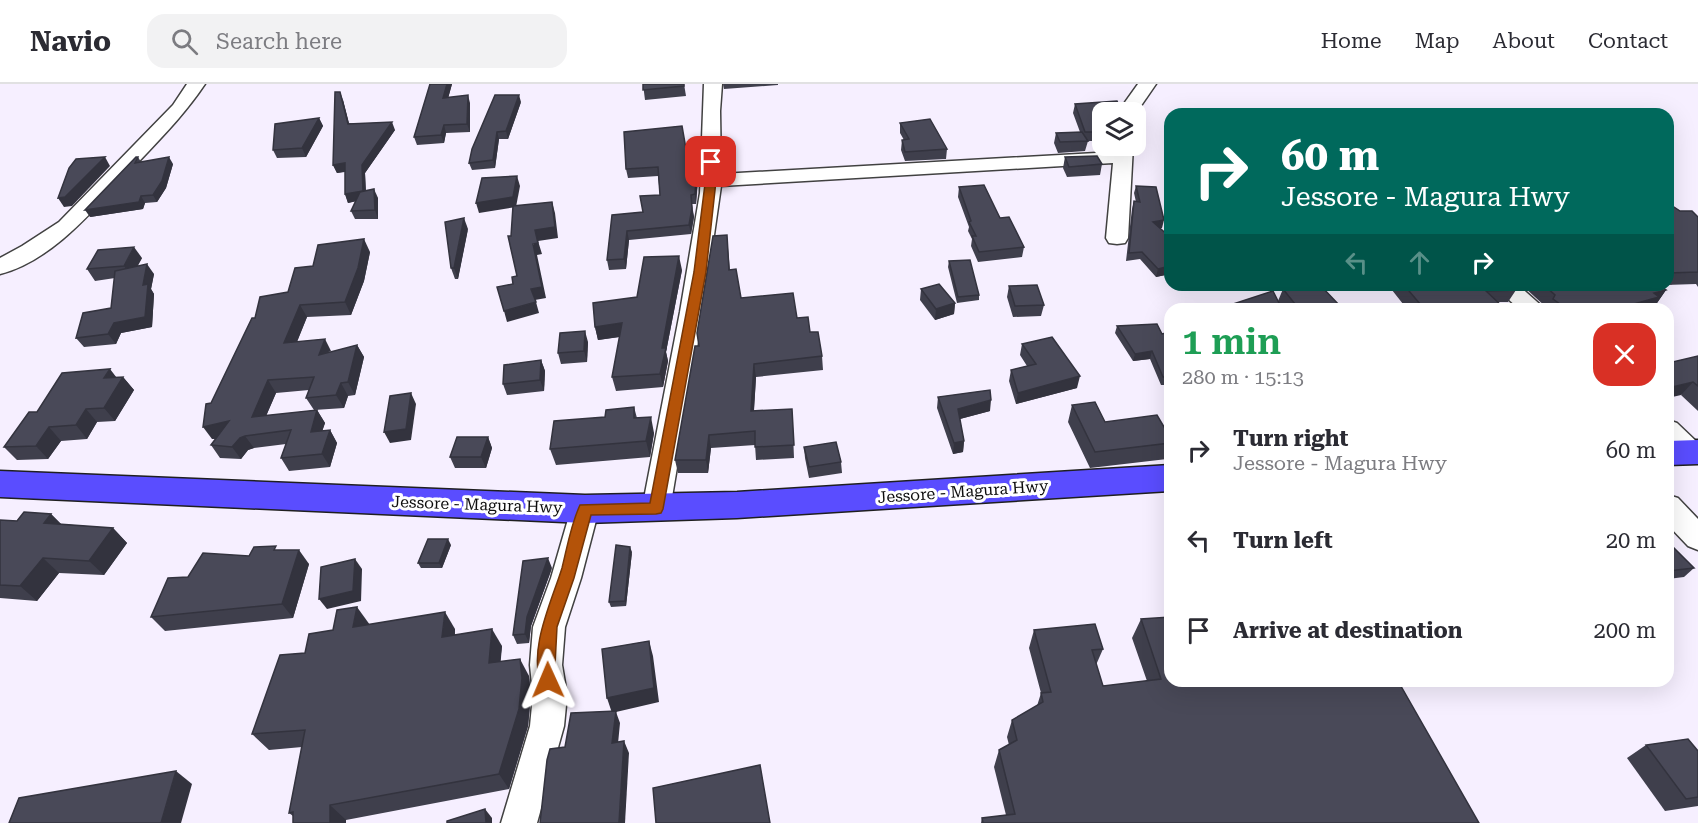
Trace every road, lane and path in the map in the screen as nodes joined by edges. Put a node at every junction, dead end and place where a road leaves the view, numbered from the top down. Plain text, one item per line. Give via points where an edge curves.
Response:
1 (196, 84) edge
2 (713, 84) edge
3 (1147, 84) edge
4 (1134, 102) edge
5 (1092, 153) edge
6 (1124, 156) edge
7 (711, 181) junction
8 (1117, 238) dead end
9 (0, 267) edge
10 (1511, 291) edge
11 (1526, 303) edge
12 (1164, 478) edge
13 (0, 484) edge
14 (585, 509) junction
15 (656, 509) junction
16 (1674, 512) edge
17 (1698, 538) edge
18 (519, 823) edge

1 - 9 street via 179,109 66,226
2 - 7 street
3 - 4 street
5 - 7 street
6 - 8 street
7 - 15 street via 700,272
10 - 11 street
12 - 15 highway, Jessore - Magura Hwy
13 - 14 highway, Jessore - Magura Hwy
14 - 15 highway, Jessore - Magura Hwy
14 - 18 street via 549,627 547,726
16 - 17 street

